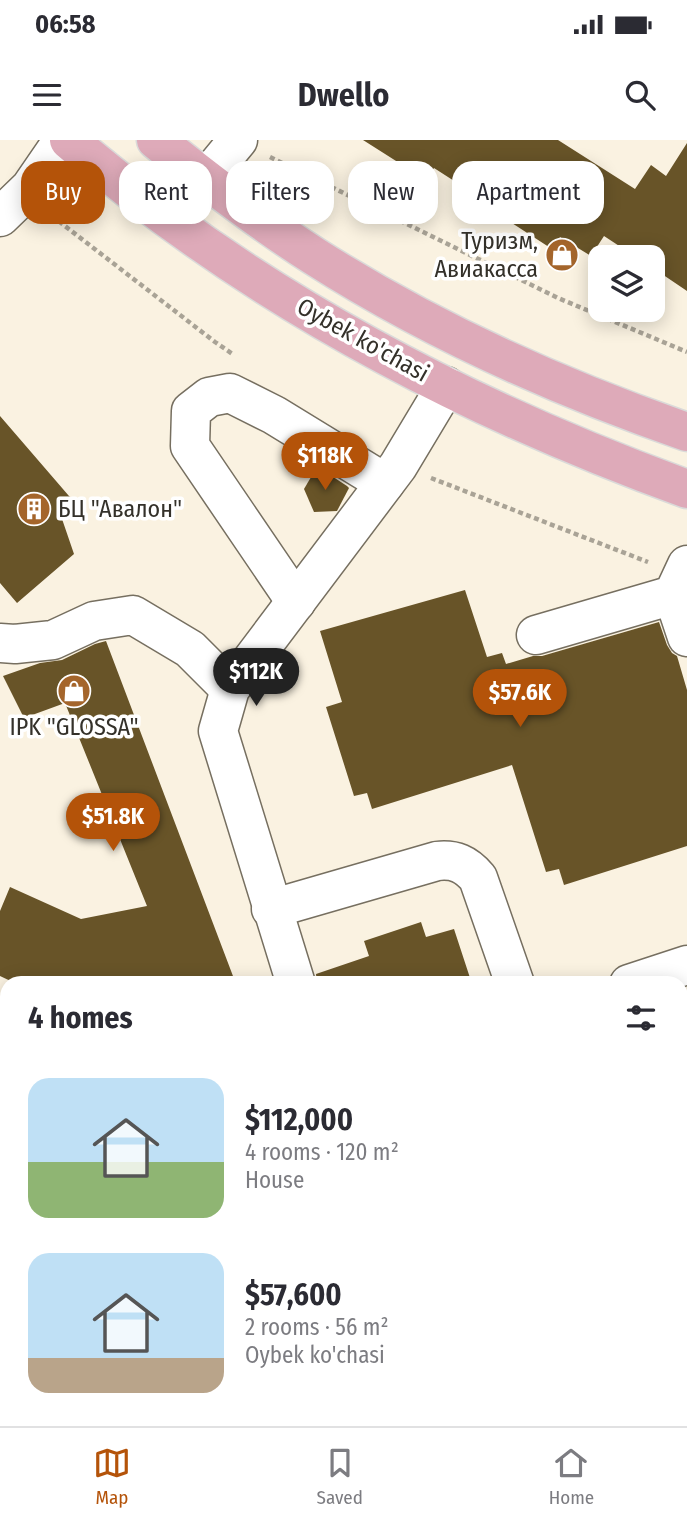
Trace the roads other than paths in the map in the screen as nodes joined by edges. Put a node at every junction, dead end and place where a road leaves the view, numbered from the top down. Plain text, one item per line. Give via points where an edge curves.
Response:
1 (63, 140) edge
2 (69, 140) edge
3 (156, 140) edge
4 (238, 141) edge
5 (182, 161) edge
6 (212, 172) edge
7 (212, 185) edge
8 (12, 205) edge
9 (446, 386) junction
10 (687, 432) edge
11 (392, 474) junction
12 (687, 489) edge
13 (681, 578) edge
14 (296, 602) junction
15 (536, 635) dead end
16 (687, 637) edge
17 (0, 643) edge
18 (230, 689) junction
19 (271, 909) junction
20 (687, 965) edge
21 (293, 976) edge
22 (512, 976) edge
23 (653, 976) edge

1 - 8 street via 30,188
2 - 9 main road, Oybek ko'chasi via 218,254 354,338
3 - 5 main road, Oybek ko'chasi
4 - 6 street
7 - 10 main road, Oybek ko'chasi via 314,256 443,329 578,391
9 - 11 street
9 - 12 main road, Oybek ko'chasi via 559,439
11 - 14 street
11 - 14 street via 230,393 209,397 191,411 190,446
13 - 15 street
13 - 16 street
14 - 18 street
17 - 18 street via 52,640 94,621 133,615 190,649
18 - 19 street via 218,731
19 - 21 street
19 - 22 street via 437,861 460,862 478,878
20 - 23 street

